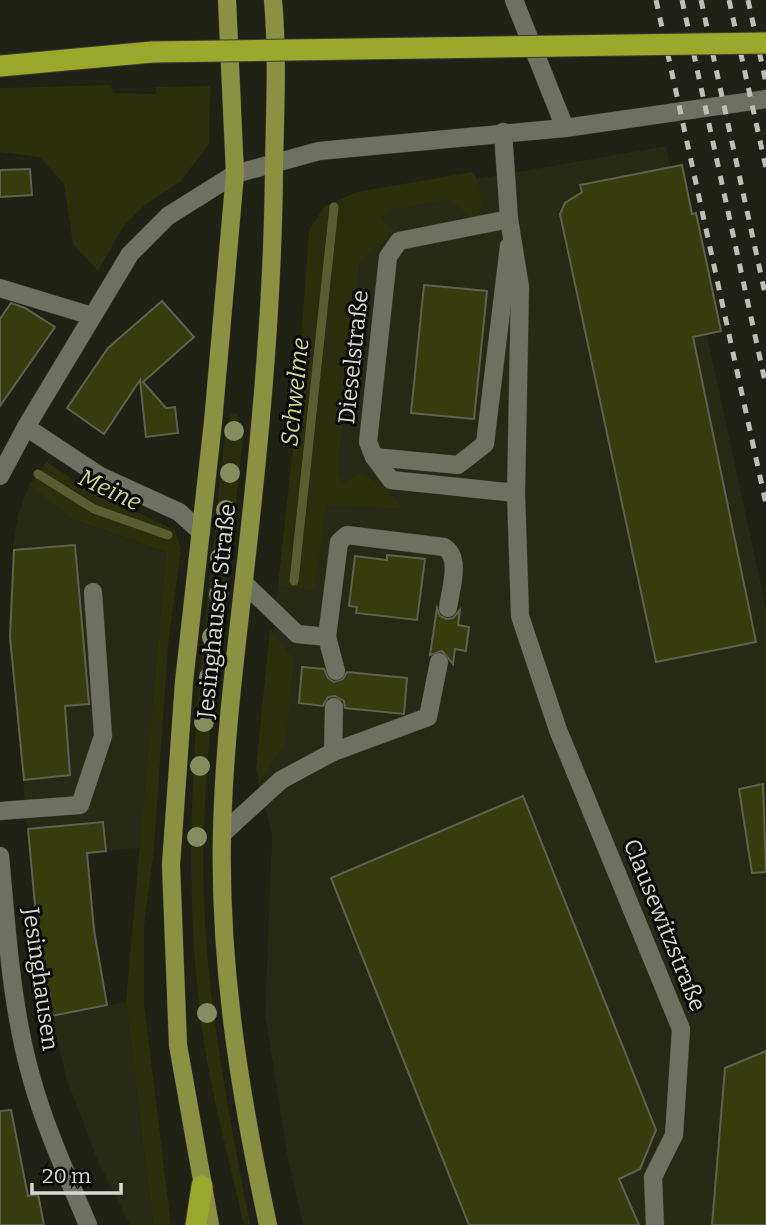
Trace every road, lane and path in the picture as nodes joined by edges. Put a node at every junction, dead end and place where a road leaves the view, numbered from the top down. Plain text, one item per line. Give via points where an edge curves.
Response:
1 (227, 0) edge
2 (273, 0) edge
3 (514, 0) edge
4 (766, 43) edge
5 (0, 66) edge
6 (766, 99) edge
7 (565, 128) junction
8 (503, 132) junction
9 (274, 164) junction
10 (234, 174) junction
11 (510, 226) junction
12 (0, 288) edge
13 (92, 316) junction
14 (26, 427) junction
15 (374, 457) junction
16 (0, 476) edge
17 (516, 493) junction
18 (201, 532) junction
19 (244, 583) junction
20 (93, 592) dead end
21 (448, 608) dead end
22 (327, 638) junction
23 (439, 662) dead end
24 (336, 671) dead end
25 (334, 707) dead end
26 (333, 752) junction
27 (0, 811) edge
28 (222, 834) junction
29 (0, 856) edge
30 (202, 1186) junction
31 (88, 1225) edge
32 (197, 1225) edge
33 (210, 1225) edge
34 (268, 1225) edge
35 (655, 1225) edge

1 - 10 main road, Jesinghauser Straße
2 - 9 main road, Jesinghauser Straße
3 - 7 street
4 - 5 highway, bridge via 152,52
6 - 7 street
7 - 8 street
8 - 9 street via 319,151
8 - 11 street
9 - 10 street
9 - 19 main road, Jesinghauser Straße via 274,253 263,410
10 - 13 street via 168,216 130,254
10 - 18 main road, Jesinghauser Straße
11 - 15 street, Dieselstraße via 399,242 388,257 368,442
11 - 15 street via 485,443 458,465
11 - 17 street via 520,287
12 - 13 street
13 - 14 street
14 - 16 street
14 - 18 street via 100,476 180,512
15 - 17 street via 391,480
17 - 35 street, Clausewitzstraße via 520,617 558,730 681,1029 674,1135 653,1177
18 - 30 main road, Jesinghauser Straße via 171,865 178,1045
19 - 22 street via 297,634
19 - 28 main road, Jesinghauser Straße via 231,690
20 - 27 street via 103,736 80,805
21 - 22 street via 451,550 347,535 339,542
22 - 24 street
23 - 26 street via 428,717
25 - 26 street
26 - 28 street via 281,780
28 - 34 main road, Jesinghauser Straße via 224,947 232,1029
29 - 31 street, Jesinghausen via 13,996 31,1079
30 - 32 highway
30 - 33 main road, Jesinghauser Straße

